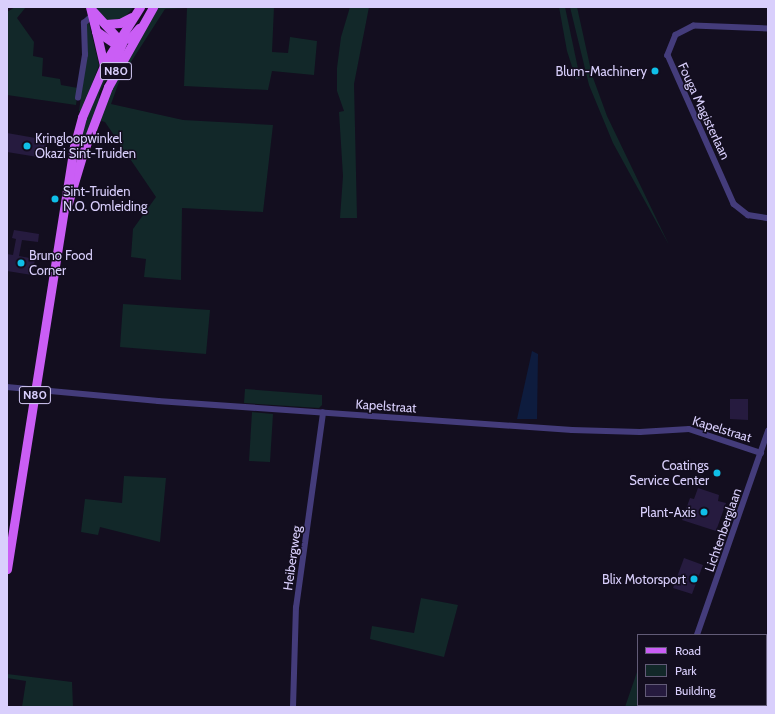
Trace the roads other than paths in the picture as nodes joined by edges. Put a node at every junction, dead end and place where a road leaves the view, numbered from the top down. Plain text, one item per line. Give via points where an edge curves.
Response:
1 (140, 7) edge
2 (152, 7) edge
3 (91, 11) edge
4 (134, 16) junction
5 (105, 24) junction
6 (768, 29) edge
7 (96, 31) junction
8 (119, 42) junction
9 (104, 66) junction
10 (108, 86) junction
11 (78, 98) dead end
12 (768, 218) edge
13 (63, 220) junction
14 (7, 387) edge
15 (35, 391) junction
16 (323, 412) junction
17 (768, 431) edge
18 (761, 453) junction
19 (7, 569) edge
20 (698, 634) edge
21 (292, 707) edge

1 - 4 main road, N80
2 - 8 main road via 137,30
2 - 10 main road, N80 via 134,44
3 - 5 main road
3 - 7 main road
3 - 11 street via 84,23 85,55
4 - 5 main road via 120,23
4 - 8 main road, N80
5 - 8 main road
6 - 12 street, Fouga Magisterlaan via 694,26 676,35 668,55 737,208 748,215
7 - 8 main road
7 - 9 main road
8 - 9 main road, N80
8 - 10 main road
9 - 13 main road, N80 via 82,117 74,147
10 - 13 main road, N80 via 83,153
13 - 15 main road, N80
14 - 15 street, Kapelstraat
15 - 16 street, Kapelstraat
15 - 19 main road, N80
16 - 18 street, Kapelstraat via 608,432 689,429
16 - 21 street, Heibergweg via 296,608
17 - 18 street, Lichtenberglaan
18 - 20 street, Lichtenberglaan

